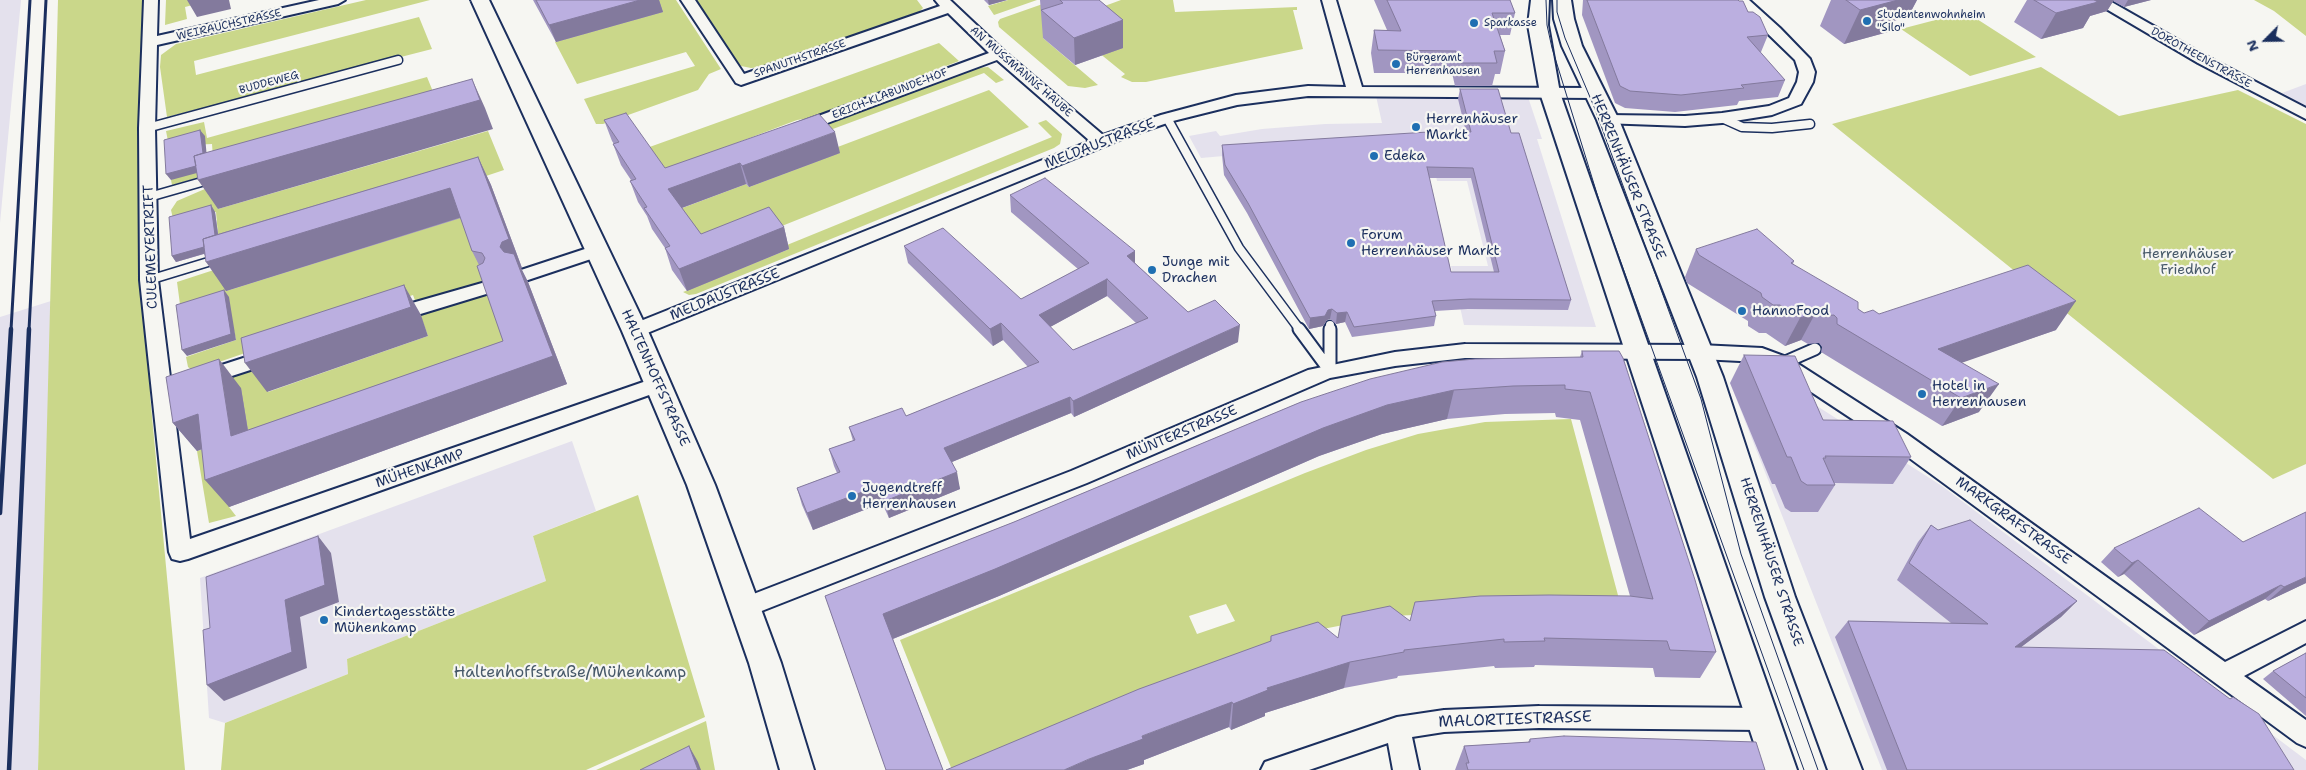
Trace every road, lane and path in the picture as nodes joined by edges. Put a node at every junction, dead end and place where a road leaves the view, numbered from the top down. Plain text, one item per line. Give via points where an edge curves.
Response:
1 (151, 0) edge
2 (338, 0) edge
3 (480, 0) edge
4 (688, 0) edge
5 (1329, 0) edge
6 (1540, 0) edge
7 (1562, 0) edge
8 (1740, 0) edge
9 (2098, 0) edge
10 (945, 4) edge
11 (148, 43) junction
12 (999, 54) junction
13 (398, 60) dead end
14 (1355, 90) junction
15 (1550, 93) junction
16 (1594, 93) junction
17 (2306, 114) edge
18 (1167, 118) junction
19 (1722, 118) junction
20 (1608, 120) junction
21 (1810, 124) dead end
22 (147, 128) junction
23 (790, 132) edge
24 (1101, 142) junction
25 (223, 176) edge
26 (149, 197) junction
27 (597, 251) junction
28 (224, 258) edge
29 (525, 275) dead end
30 (149, 280) junction
31 (489, 287) edge
32 (373, 322) edge
33 (1330, 325) dead end
34 (635, 331) junction
35 (290, 349) edge
36 (1815, 349) dead end
37 (1637, 352) junction
38 (1700, 352) junction
39 (1782, 363) junction
40 (1330, 371) junction
41 (659, 384) junction
42 (162, 392) junction
43 (180, 552) joint
44 (746, 607) junction
45 (2306, 631) edge
46 (2224, 675) junction
47 (1762, 719) junction
48 (1397, 728) junction
49 (2306, 735) edge
50 (796, 770) edge
51 (1274, 770) edge
52 (1406, 770) edge
53 (1780, 770) edge
54 (1845, 770) edge

1 - 11 street, CULEMEYERTRIFT
2 - 11 street, WEIRAUCHSTRASSE
3 - 27 street, HALTENHOFFSTRASSE
4 - 10 street, SPANUTHSTRASSE via 741,80
5 - 14 street
6 - 15 street via 1538,25
7 - 16 street, HERRENHÄUSER STRASSE via 1572,46
8 - 19 street via 1799,55 1807,72 1795,101 1772,110
9 - 17 street, DOROTHEENSTRASSE
10 - 12 street, AN MUSSMANNS HAUBE
11 - 22 street, CULEMEYERTRIFT
12 - 23 street, ERICH-KLABUNDE-HOF
12 - 24 street, AN MUSSMANNS HAUBE
13 - 22 lane, BUDDEWEG
14 - 15 street, MELDAUSTRASSE
14 - 18 street, MELDAUSTRASSE via 1308,91 1236,100
15 - 16 street, MELDAUSTRASSE
15 - 37 street
16 - 20 street, HERRENHÄUSER STRASSE
18 - 24 street, MELDAUSTRASSE
18 - 40 lane via 1239,248
19 - 20 street
19 - 21 lane via 1742,127
20 - 38 street, HERRENHÄUSER STRASSE
22 - 26 street, CULEMEYERTRIFT
24 - 34 street, MELDAUSTRASSE
25 - 26 lane
26 - 30 street, CULEMEYERTRIFT
27 - 29 street
27 - 34 street, HALTENHOFFSTRASSE
28 - 30 lane
30 - 42 street, CULEMEYERTRIFT
31 - 32 street
33 - 40 lane
34 - 41 street, HALTENHOFFSTRASSE
35 - 42 street
36 - 39 lane
37 - 38 street
37 - 40 street, MÜNTERSTRASSE via 1465,351
37 - 47 street
38 - 39 street, MARKGRAFSTRASSE via 1762,356
38 - 54 street, HERRENHÄUSER STRASSE via 1722,410 1780,597
39 - 46 street, MARKGRAFSTRASSE via 1900,440
40 - 44 street, MÜNTERSTRASSE via 1078,477
41 - 43 street, MÜHENKAMP
41 - 44 street, HALTENHOFFSTRASSE
42 - 43 street, CULEMEYERTRIFT
44 - 50 street, HALTENHOFFSTRASSE
45 - 46 street
46 - 49 street, MARKGRAFSTRASSE
47 - 48 street, MALORTIESTRASSE via 1539,717 1444,721
47 - 53 street
48 - 51 street, MALORTIESTRASSE
48 - 52 street

